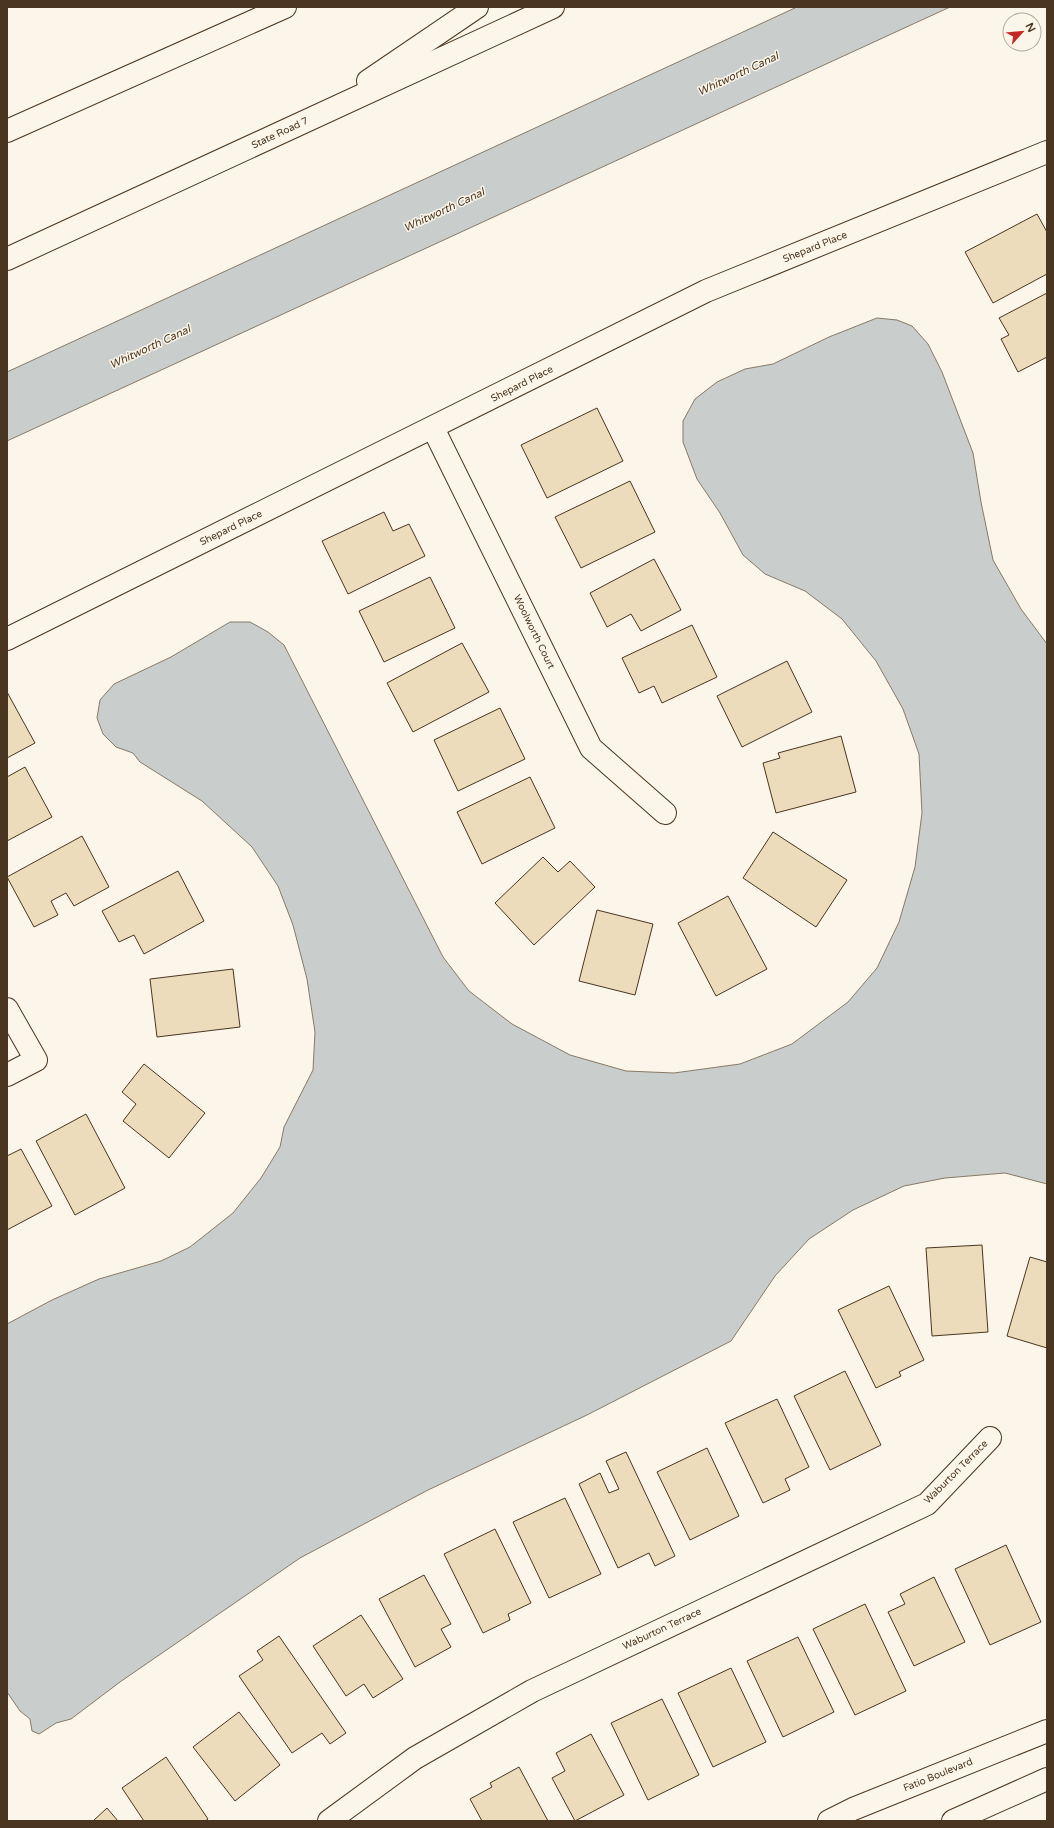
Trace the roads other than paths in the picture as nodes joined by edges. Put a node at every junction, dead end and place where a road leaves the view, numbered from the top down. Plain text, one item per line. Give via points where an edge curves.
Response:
1 (285, 7) edge
2 (477, 7) edge
3 (553, 7) edge
4 (314, 118) junction
5 (7, 131) edge
6 (1047, 152) edge
7 (7, 259) edge
8 (433, 428) junction
9 (7, 639) edge
10 (665, 813) dead end
11 (7, 1009) edge
12 (7, 1075) edge
13 (990, 1438) dead end
14 (1047, 1730) edge
15 (1047, 1779) edge
16 (329, 1821) edge
17 (829, 1821) edge
18 (952, 1821) edge

1 - 5 street
2 - 4 street
3 - 4 street, State Road 7
4 - 7 street, State Road 7
6 - 8 street, Shepard Place via 706,292
8 - 9 street, Shepard Place
8 - 10 street, Woolworth Court via 591,748
11 - 12 street via 36,1060
13 - 16 street, Waburton Terrace via 927,1504 532,1690 415,1758
14 - 17 street, Fatio Boulevard
15 - 18 street

